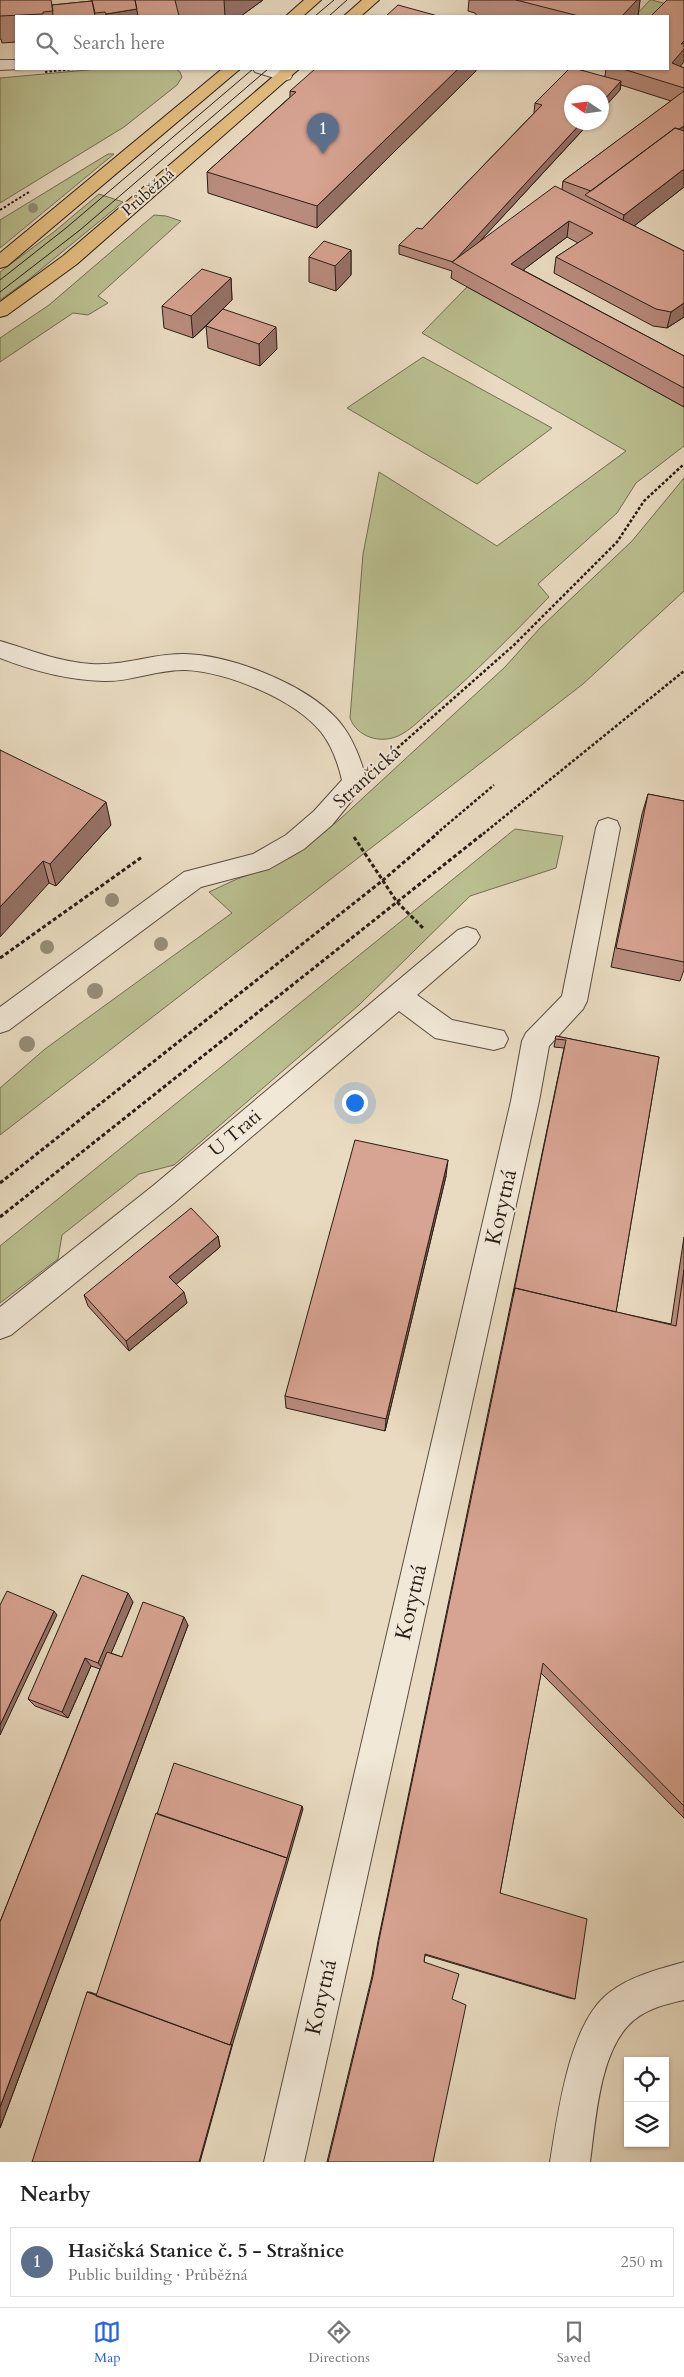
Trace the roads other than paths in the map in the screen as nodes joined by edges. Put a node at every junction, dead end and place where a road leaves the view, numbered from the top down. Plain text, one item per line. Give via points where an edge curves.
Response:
1 (313, 0) edge
2 (371, 0) edge
3 (295, 15) edge
4 (353, 15) edge
5 (0, 65) edge
6 (15, 65) edge
7 (231, 70) edge
8 (270, 70) edge
9 (288, 72) edge
10 (0, 262) edge
11 (0, 311) edge
12 (0, 649) edge
13 (608, 828) dead end
14 (457, 945) road end
15 (398, 994) junction
16 (0, 1022) edge
17 (494, 1039) dead end
18 (0, 1325) edge
19 (684, 1981) edge
20 (284, 2162) edge
21 (570, 2162) edge

1 - 3 main road
2 - 4 main road
5 - 6 street
7 - 10 main road
8 - 9 street
9 - 11 main road, Průběžná via 70,260
12 - 16 street, Strančická via 47,665 98,672 122,672 183,662 225,667 299,702 327,723 344,746 347,791 295,842 260,862 193,879
13 - 20 street, Korytná via 574,1001 536,1041
14 - 15 street, U Trati
15 - 17 street via 444,1030
15 - 18 street, U Trati via 164,1194
19 - 21 street via 637,1996 614,2013 597,2041 585,2077

